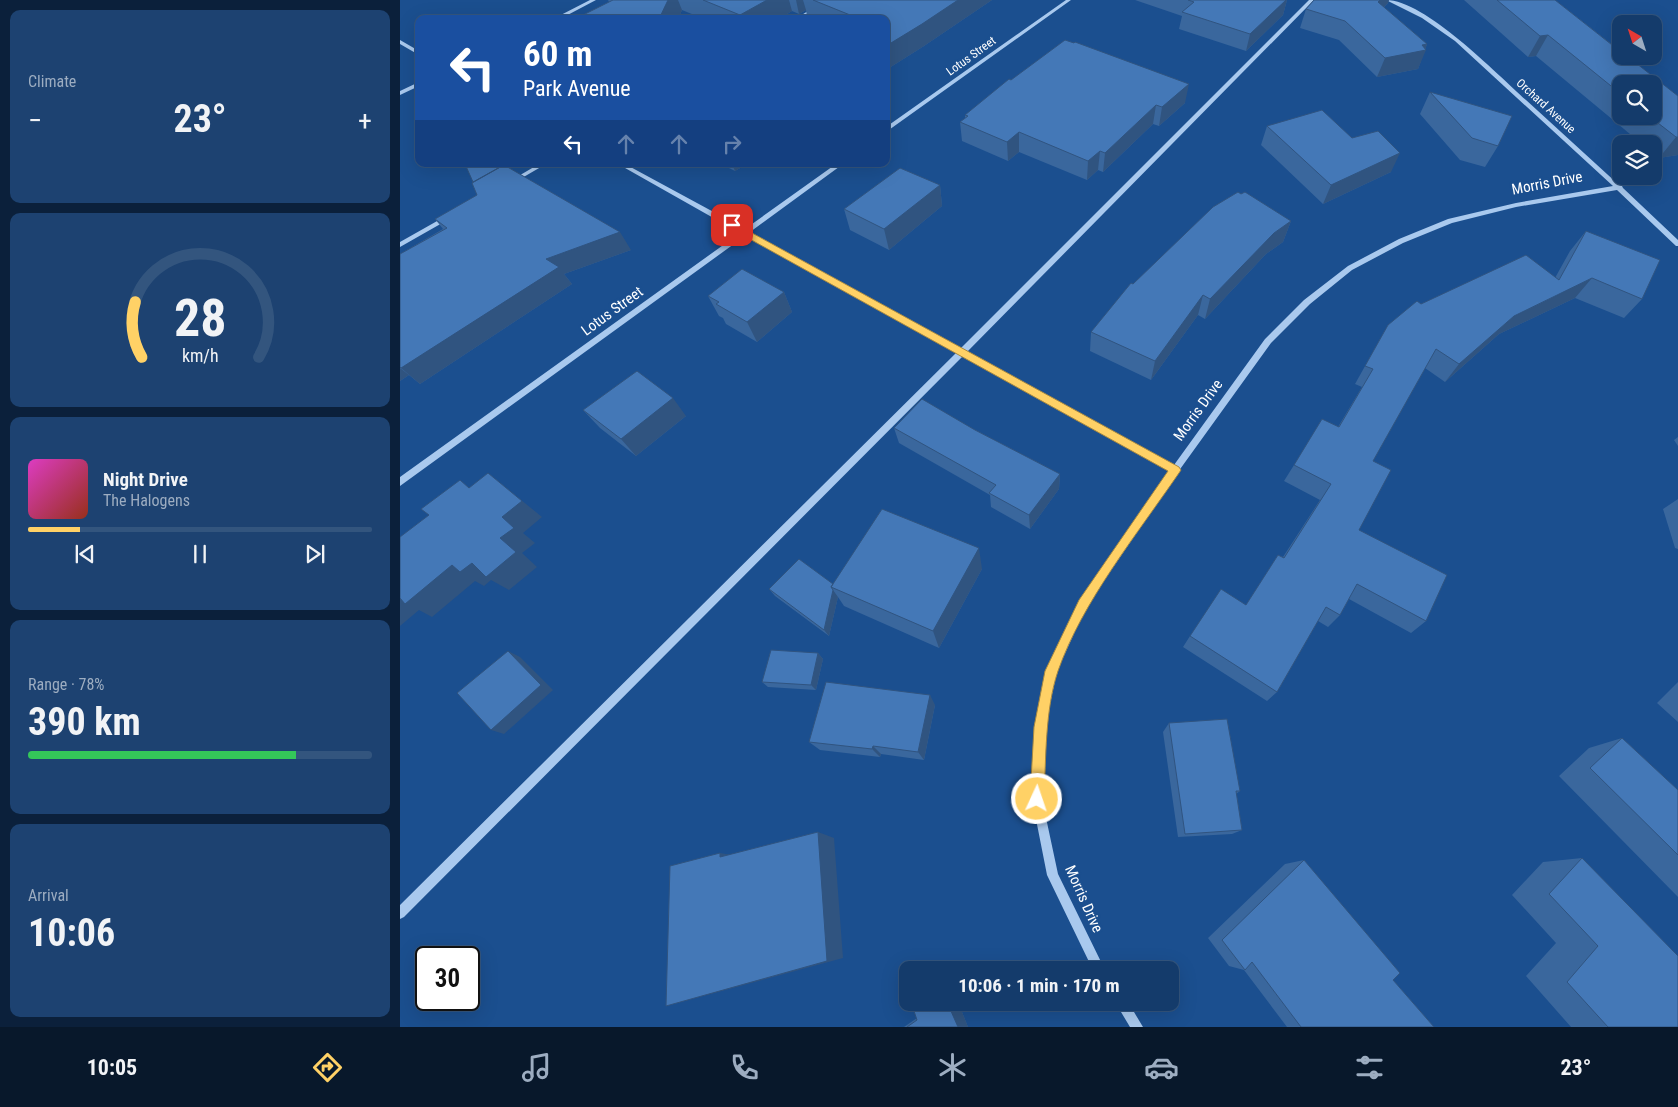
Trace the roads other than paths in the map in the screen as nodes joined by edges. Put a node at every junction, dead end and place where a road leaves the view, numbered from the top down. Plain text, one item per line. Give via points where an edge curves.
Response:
1 (594, 0) edge
2 (830, 0) edge
3 (1069, 0) edge
4 (1312, 0) edge
5 (1388, 0) edge
6 (563, 15) edge
7 (804, 15) edge
8 (400, 42) edge
9 (415, 51) edge
10 (415, 86) edge
11 (400, 93) edge
12 (890, 127) edge
13 (538, 167) edge
14 (626, 167) edge
15 (836, 167) edge
16 (509, 183) edge
17 (1620, 187) junction
18 (459, 212) edge
19 (744, 232) junction
20 (1678, 244) edge
21 (400, 245) edge
22 (962, 352) junction
23 (1175, 470) junction
24 (400, 482) edge
25 (400, 913) edge
26 (1095, 961) edge
27 (1127, 1011) edge
28 (1137, 1027) edge

1 - 6 street
2 - 7 street
3 - 12 street, Lotus Street
4 - 22 street
5 - 17 street, Orchard Avenue via 1435,24
8 - 9 street
10 - 11 street
13 - 16 street
14 - 19 street
15 - 19 street, Lotus Street
17 - 20 street, Orchard Avenue
17 - 23 street, Morris Drive via 1516,205 1450,221 1401,241 1350,268 1307,302 1268,341
18 - 21 street
19 - 22 street
19 - 24 street, Lotus Street
22 - 23 street
22 - 25 street
23 - 26 street, Morris Drive via 1083,604 1052,671 1040,727 1037,799 1053,875
27 - 28 street

